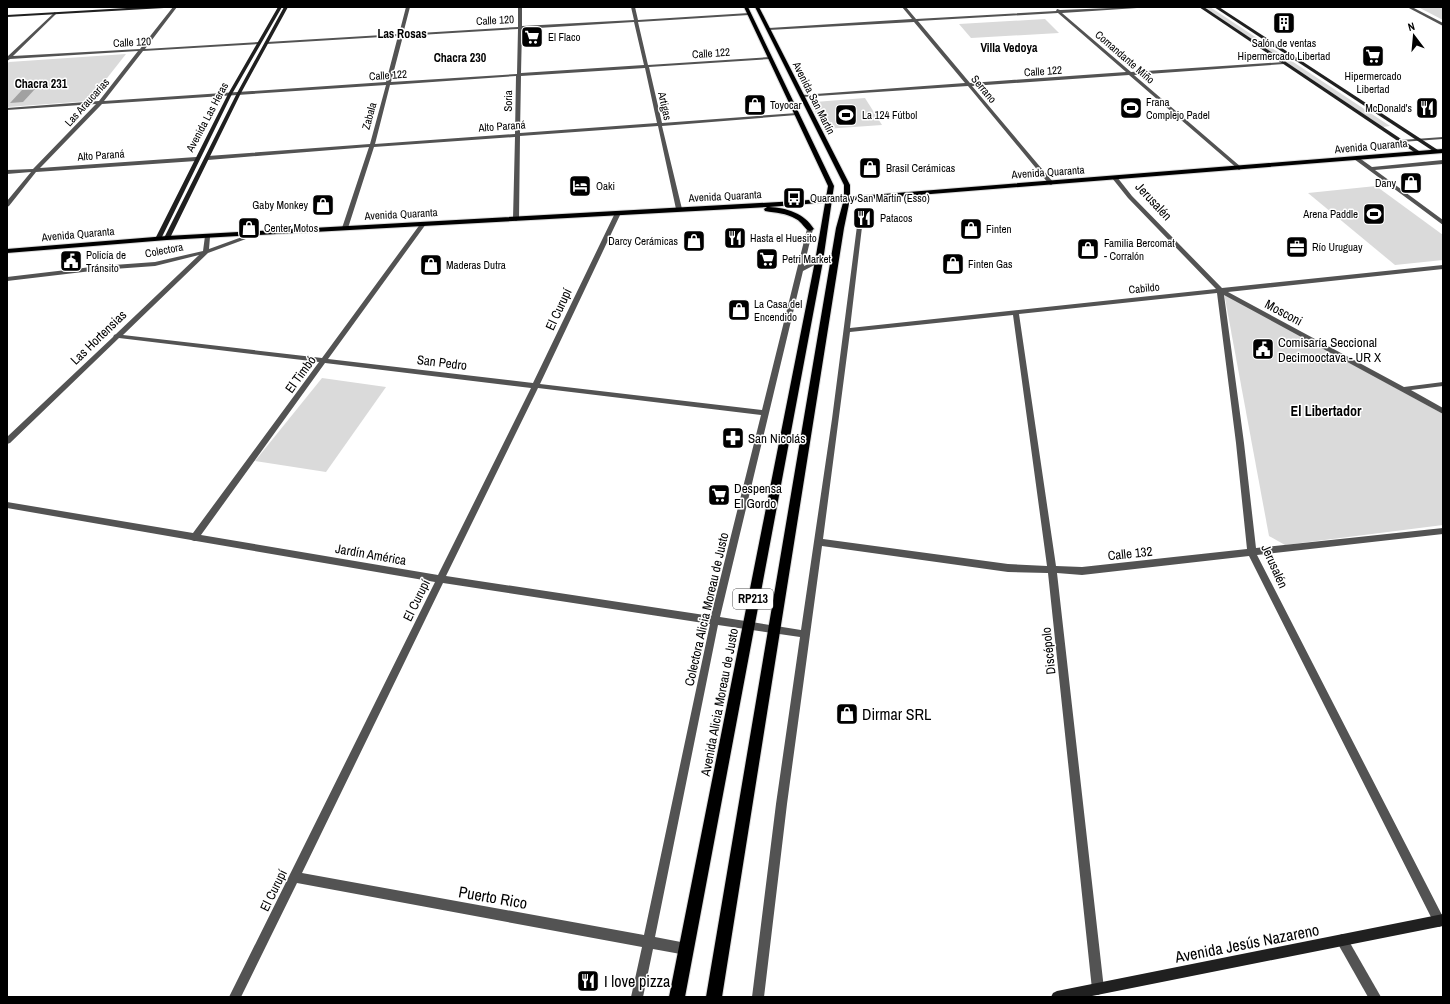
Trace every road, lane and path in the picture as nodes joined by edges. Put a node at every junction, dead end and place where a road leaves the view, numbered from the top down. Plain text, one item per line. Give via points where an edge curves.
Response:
1 (84, 7) edge
2 (164, 7) edge
3 (175, 7) edge
4 (280, 7) edge
5 (286, 7) edge
6 (408, 7) edge
7 (520, 7) edge
8 (633, 7) edge
9 (746, 7) edge
10 (757, 7) edge
11 (904, 7) edge
12 (1053, 7) edge
13 (1137, 7) edge
14 (1201, 7) edge
15 (1216, 7) edge
16 (1409, 7) edge
17 (57, 9) edge
18 (7, 11) edge
19 (1059, 12) junction
20 (749, 14) junction
21 (7, 16) edge
22 (636, 21) junction
23 (915, 21) junction
24 (1443, 25) edge
25 (520, 28) junction
26 (769, 29) junction
27 (401, 35) junction
28 (259, 43) junction
29 (267, 43) junction
30 (141, 50) junction
31 (770, 58) junction
32 (8, 59) edge
33 (1284, 63) junction
34 (646, 67) junction
35 (1130, 74) junction
36 (519, 75) junction
37 (388, 84) junction
38 (969, 85) junction
39 (239, 93) junction
40 (230, 94) junction
41 (802, 96) junction
42 (100, 102) junction
43 (7, 108) edge
44 (797, 114) junction
45 (660, 125) junction
46 (518, 135) junction
47 (1443, 138) edge
48 (1420, 140) junction
49 (1402, 141) junction
50 (372, 146) junction
51 (1441, 151) edge
52 (1419, 153) junction
53 (208, 158) junction
54 (1356, 158) junction
55 (196, 159) junction
56 (1443, 162) edge
57 (1239, 168) junction
58 (1370, 169) junction
59 (35, 170) junction
60 (7, 172) edge
61 (1115, 178) junction
62 (1051, 183) junction
63 (846, 199) junction
64 (829, 200) junction
65 (7, 205) edge
66 (740, 206) junction
67 (679, 209) junction
68 (618, 213) junction
69 (516, 219) junction
70 (1443, 223) edge
71 (423, 224) junction
72 (859, 227) dead end
73 (345, 228) junction
74 (810, 230) joint
75 (255, 234) junction
76 (207, 236) junction
77 (167, 238) junction
78 (158, 239) junction
79 (7, 251) edge
80 (206, 252) junction
81 (819, 261) junction
82 (1443, 267) edge
83 (800, 270) junction
84 (7, 279) edge
85 (1220, 290) junction
86 (1016, 312) junction
87 (848, 330) junction
88 (116, 336) junction
89 (324, 361) junction
90 (1443, 384) edge
91 (536, 385) junction
92 (1403, 389) junction
93 (1443, 411) edge
94 (766, 413) junction
95 (7, 441) edge
96 (7, 505) edge
97 (1443, 531) edge
98 (194, 538) junction
99 (819, 542) junction
100 (1252, 554) junction
101 (1052, 570) junction
102 (441, 579) junction
103 (716, 620) junction
104 (748, 625) junction
105 (774, 630) junction
106 (804, 634) junction
107 (295, 877) junction
108 (1441, 921) edge
109 (1342, 940) junction
110 (648, 942) junction
111 (686, 949) junction
112 (1098, 989) junction
113 (236, 997) edge
114 (637, 997) edge
115 (677, 997) edge
116 (714, 997) edge
117 (758, 997) edge
118 (1057, 997) edge
119 (1375, 997) edge

1 - 17 main road
2 - 17 main road
3 - 30 street, Las Araucarias
4 - 28 main road, Avenida Las Heras
5 - 29 main road, Avenida Las Heras
6 - 27 street, Zabala
7 - 25 street, Soria
8 - 22 street, Artigas
9 - 20 main road, Avenida San Martín
10 - 26 main road, Avenida San Martín
11 - 23 street, Serrano
12 - 19 street, Comandante Miño
13 - 19 street
14 - 33 main road
15 - 48 main road
16 - 24 street
17 - 18 main road
17 - 21 main road
17 - 32 street
19 - 23 street
19 - 35 street, Comandante Miño
20 - 22 street, Calle 120
20 - 31 main road, Avenida San Martín
22 - 25 street, Calle 120
22 - 34 street, Artigas
23 - 26 street
23 - 38 street, Serrano
25 - 27 street, Calle 120
25 - 36 street, Soria
26 - 41 main road, Avenida San Martín
27 - 29 street, Calle 120
27 - 37 street, Zabala
28 - 30 street, Calle 120
28 - 40 main road, Avenida Las Heras
29 - 39 main road, Avenida Las Heras
30 - 32 street, Calle 120
30 - 42 street, Las Araucarias
31 - 34 street, Calle 122
31 - 44 main road, Avenida San Martín
33 - 35 street, Calle 122
33 - 49 main road
34 - 36 street, Calle 122
34 - 45 street, Artigas
35 - 38 street, Calle 122
35 - 57 street, Comandante Miño
36 - 37 street, Calle 122
36 - 46 street, Soria
37 - 39 street, Calle 122
37 - 50 street, Zabala
38 - 41 street, Calle 122
38 - 62 street, Serrano
39 - 40 street, Calle 122
39 - 53 main road, Avenida Las Heras
40 - 42 street, Calle 122
40 - 55 main road, Avenida Las Heras
41 - 63 main road, Avenida San Martín via 846,185
42 - 43 street, Calle 122
42 - 59 street, Las Araucarias
44 - 45 street, Alto Paraná
44 - 64 main road, Avenida San Martín via 831,186
45 - 46 street, Alto Paraná
45 - 67 street, Artigas
46 - 50 street, Alto Paraná
46 - 69 street, Soria
47 - 48 street
48 - 49 street
48 - 51 main road
49 - 52 main road
50 - 53 street, Alto Paraná
50 - 73 street, Zabala
51 - 52 highway, Avenida Quaranta
52 - 54 highway, Avenida Quaranta
53 - 77 main road, Avenida Las Heras
54 - 57 highway, Avenida Quaranta
54 - 58 street
55 - 59 street, Alto Paraná
55 - 78 main road, Avenida Las Heras
56 - 58 street
57 - 61 highway, Avenida Quaranta
58 - 70 street
59 - 60 street, Alto Paraná
59 - 65 street, Las Araucarias
61 - 62 highway, Avenida Quaranta
61 - 85 street, Jerusalén via 1130,197
62 - 63 highway, Avenida Quaranta
63 - 64 highway, Avenida Quaranta
63 - 105 main road, RP213
64 - 66 highway, Avenida Quaranta
64 - 81 main road, Avenida Alicia Moreau de Justo / RP213
66 - 67 highway, Avenida Quaranta
66 - 74 highway via 796,215
67 - 68 highway, Avenida Quaranta
68 - 69 highway, Avenida Quaranta
68 - 91 street, El Curupí
69 - 71 highway, Avenida Quaranta
71 - 73 highway, Avenida Quaranta
71 - 89 street, El Timbó
72 - 87 street
73 - 75 highway, Avenida Quaranta
74 - 83 street, Colectora Alicia Moreau de Justo
75 - 76 highway, Avenida Quaranta
75 - 80 street, Las Hortensias
76 - 77 highway, Avenida Quaranta
76 - 80 street
77 - 78 highway, Avenida Quaranta
78 - 79 highway, Avenida Quaranta
80 - 84 street, Colectora via 155,264
80 - 88 street, Las Hortensias
81 - 83 street
81 - 104 main road, Avenida Alicia Moreau de Justo / RP213
82 - 85 street, Cabildo
83 - 94 street, Colectora Alicia Moreau de Justo
85 - 86 street, Cabildo
85 - 92 street, Mosconi
85 - 100 street, Jerusalén
86 - 87 street, Cabildo
86 - 101 street, Discépolo
87 - 99 street
88 - 89 street, San Pedro
88 - 95 street, Las Hortensias
89 - 91 street, San Pedro
89 - 98 street, El Timbó
90 - 92 street
91 - 94 street, San Pedro
91 - 102 street, El Curupí
92 - 93 street, Mosconi
94 - 103 street, Colectora Alicia Moreau de Justo
96 - 98 street, Jardín América
97 - 100 street, Calle 132
98 - 102 street, Jardín América
99 - 101 street, Calle 132 via 1008,568
99 - 106 street
100 - 101 street, Calle 132 via 1082,571
100 - 108 street, Jerusalén
101 - 112 street, Discépolo
102 - 103 street, Jardín América
102 - 107 street, El Curupí
103 - 104 street, Jardín América
103 - 110 street, Colectora Alicia Moreau de Justo
104 - 105 street, Jardín América
104 - 111 main road, Avenida Alicia Moreau de Justo / RP213
105 - 106 street, Jardín América
105 - 116 main road, RP213
106 - 117 street
107 - 110 street, Puerto Rico
107 - 113 street, El Curupí
108 - 109 main road, Avenida Jesús Nazareno
109 - 112 main road, Avenida Jesús Nazareno
109 - 119 street
110 - 111 street, Puerto Rico
110 - 114 street, Colectora Alicia Moreau de Justo
111 - 115 main road, Avenida Alicia Moreau de Justo / RP213
112 - 118 main road, Avenida Jesús Nazareno

